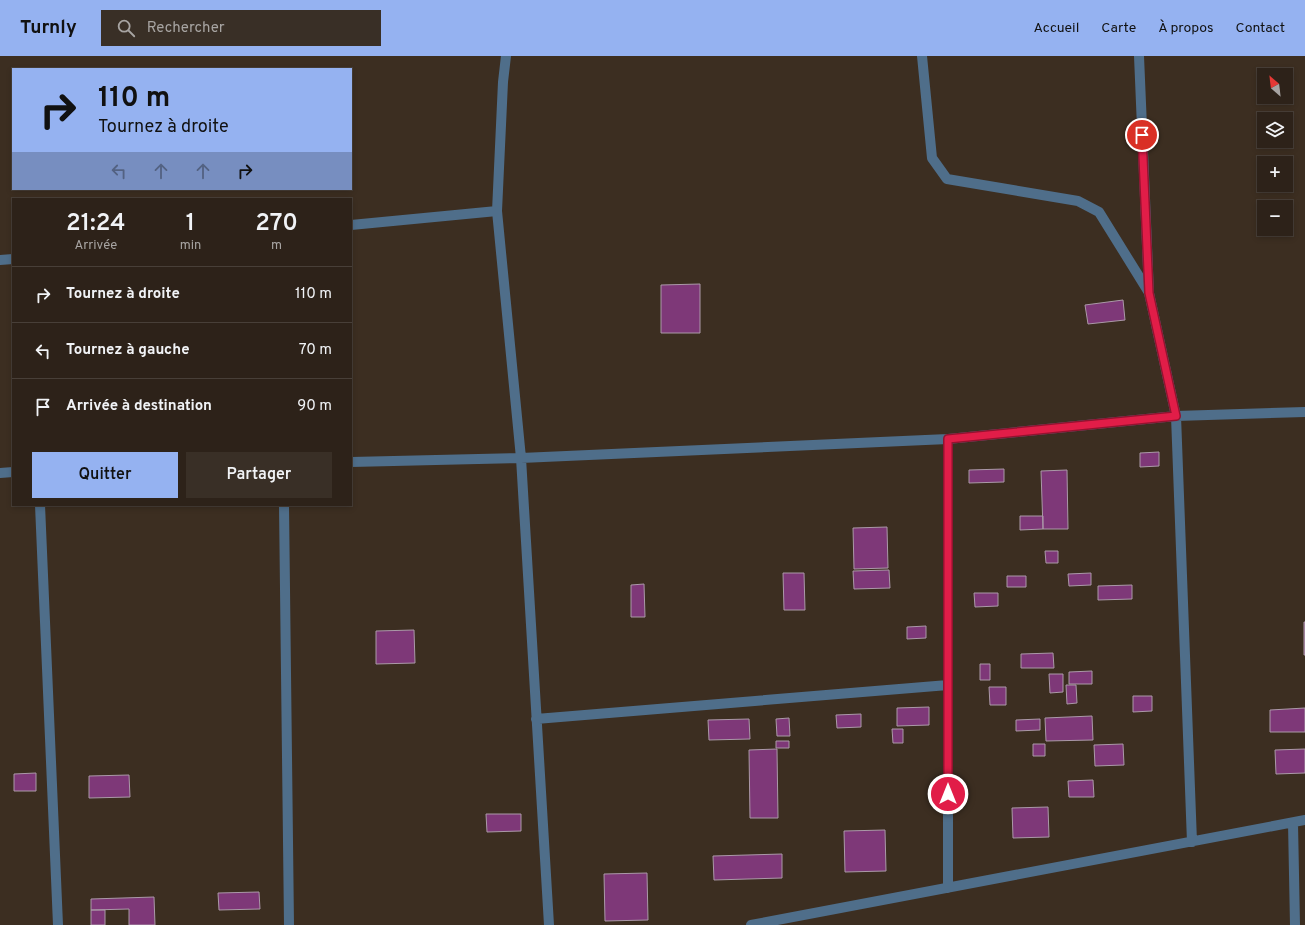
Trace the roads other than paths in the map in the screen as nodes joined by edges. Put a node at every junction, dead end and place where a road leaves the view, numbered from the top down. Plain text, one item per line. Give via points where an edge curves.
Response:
1 (506, 56) edge
2 (922, 56) edge
3 (1139, 56) edge
4 (498, 211) junction
5 (352, 225) edge
6 (12, 259) edge
7 (0, 260) edge
8 (1149, 293) junction
9 (1305, 412) edge
10 (1176, 416) junction
11 (948, 439) junction
12 (521, 458) junction
13 (352, 462) edge
14 (12, 472) edge
15 (0, 473) edge
16 (40, 506) edge
17 (284, 506) edge
18 (948, 685) junction
19 (536, 719) junction
20 (1305, 820) edge
21 (1294, 823) junction
22 (1192, 842) junction
23 (948, 888) junction
24 (58, 925) edge
25 (289, 925) edge
26 (549, 925) edge
27 (751, 925) edge
28 (1295, 925) edge

1 - 4 street
2 - 8 street via 932,158 947,179 1078,201 1099,212
3 - 8 street
4 - 5 street
4 - 12 street
6 - 7 street
8 - 10 street
9 - 10 street
10 - 11 street
10 - 22 street
11 - 12 street
11 - 18 street
12 - 13 street
12 - 19 street
14 - 15 street
16 - 24 street
17 - 25 street
18 - 19 street
18 - 23 street
19 - 26 street
20 - 21 street
21 - 22 street
21 - 28 street
22 - 23 street
23 - 27 street

